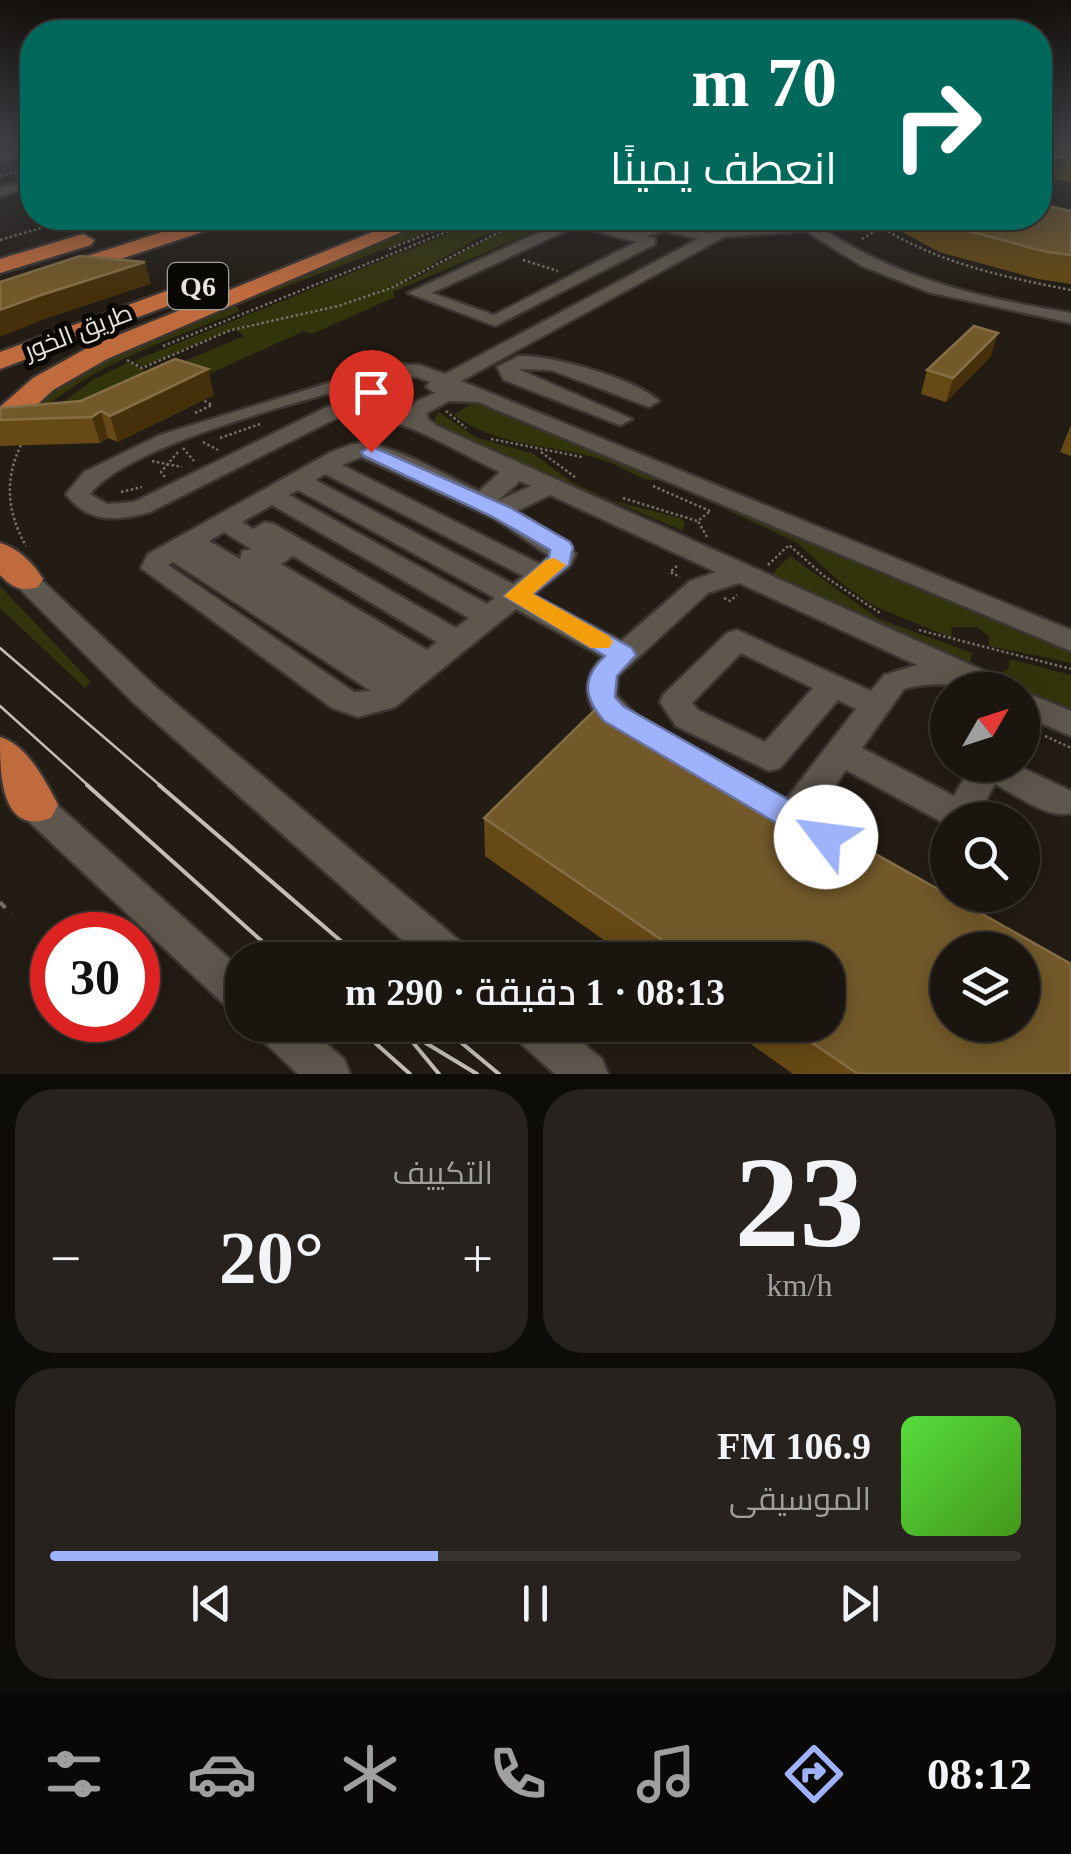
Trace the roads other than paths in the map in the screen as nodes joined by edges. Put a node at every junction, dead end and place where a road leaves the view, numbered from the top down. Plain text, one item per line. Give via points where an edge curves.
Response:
1 (116, 230) edge
2 (155, 230) edge
3 (189, 230) edge
4 (349, 230) edge
5 (395, 230) edge
6 (554, 230) edge
7 (614, 230) edge
8 (642, 230) edge
9 (712, 230) edge
10 (816, 230) edge
11 (632, 235) junction
12 (0, 266) edge
13 (0, 276) edge
14 (0, 292) edge
15 (1071, 318) edge
16 (5, 360) edge
17 (359, 379) junction
18 (456, 381) junction
19 (372, 410) junction
20 (422, 412) junction
21 (622, 419) junction
22 (0, 423) edge
23 (590, 450) junction
24 (512, 468) junction
25 (554, 486) junction
26 (260, 502) junction
27 (490, 507) junction
28 (706, 555) junction
29 (12, 567) edge
30 (478, 625) junction
31 (884, 626) junction
32 (1071, 641) edge
33 (623, 655) junction
34 (959, 672) edge
35 (930, 676) edge
36 (899, 678) junction
37 (833, 686) junction
38 (876, 706) junction
39 (1040, 710) edge
40 (1071, 724) edge
41 (662, 743) edge
42 (841, 752) junction
43 (0, 754) edge
44 (1023, 782) edge
45 (17, 792) edge
46 (759, 799) edge
47 (932, 802) edge
48 (1062, 802) dead end
49 (792, 817) junction
50 (826, 837) edge
51 (432, 942) edge
52 (225, 980) edge
53 (294, 1042) edge
54 (550, 1042) edge
55 (329, 1074) edge
56 (587, 1074) edge

1 - 12 highway
2 - 13 highway
3 - 14 highway, طريق الخور / Q6
4 - 16 highway, طريق الخور / Q6
5 - 22 highway via 98,352 43,384
6 - 11 street via 417,293 495,320 650,242
7 - 11 street
8 - 11 street
9 - 18 street
10 - 15 street via 904,276
17 - 18 street via 398,368
17 - 19 street via 388,390
17 - 19 street via 146,447 83,482 78,494 96,510 142,507 324,414
18 - 20 street via 451,395
18 - 20 street via 432,390
18 - 23 street
19 - 20 street
20 - 24 street via 429,431
21 - 21 street via 655,397 540,360 507,368 511,376
21 - 23 street
23 - 32 street
24 - 25 street
24 - 27 street
25 - 27 street
25 - 28 street
26 - 27 street via 350,452 371,452
26 - 30 street
26 - 30 street
26 - 30 street
26 - 30 street
26 - 30 street
27 - 30 street via 562,547 561,560
28 - 31 street via 755,569
28 - 33 street
29 - 51 street via 146,696
30 - 33 street
31 - 34 street
31 - 36 street
33 - 41 street via 606,671 602,700
35 - 36 street
36 - 38 street
37 - 37 street via 738,640 675,702 686,718 768,759
37 - 38 street
38 - 42 street
39 - 40 street
42 - 47 street
42 - 49 street
43 - 45 highway
44 - 48 street
45 - 52 street
46 - 49 street
49 - 50 street
53 - 55 street
54 - 56 street

